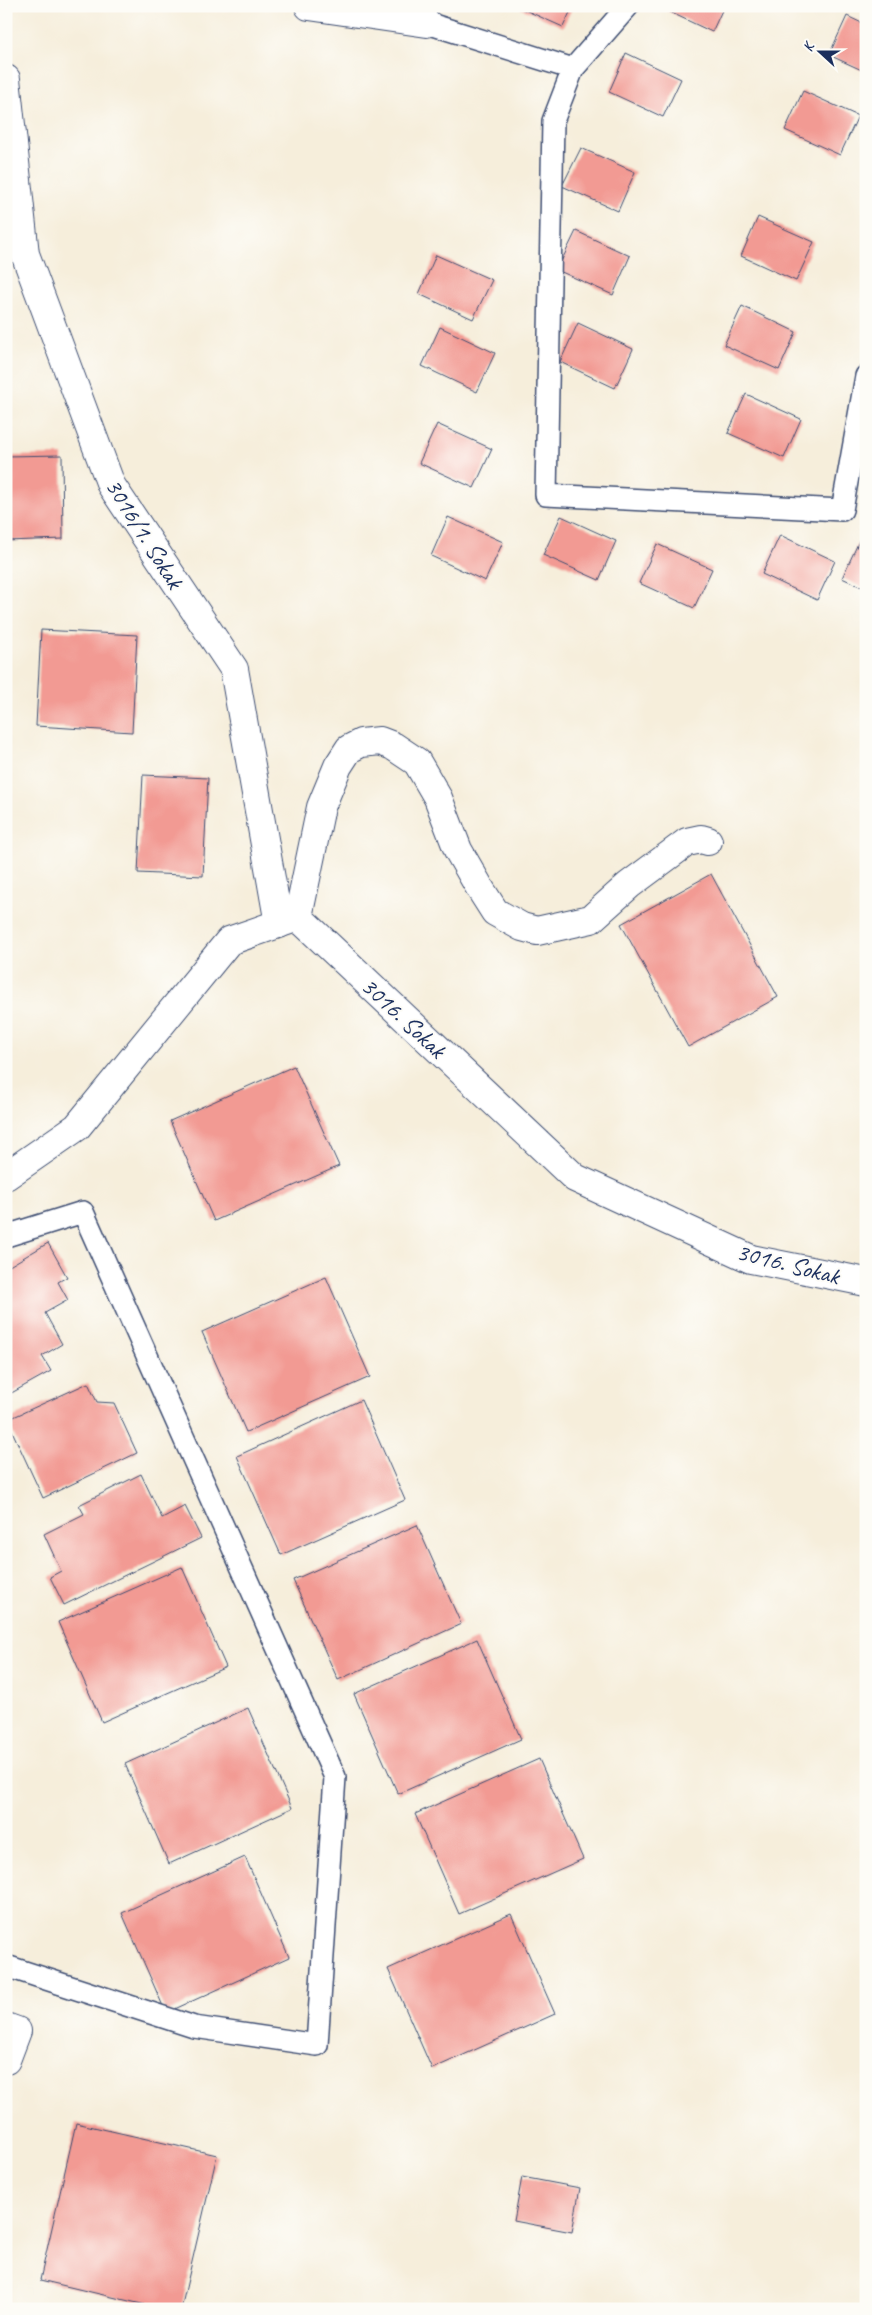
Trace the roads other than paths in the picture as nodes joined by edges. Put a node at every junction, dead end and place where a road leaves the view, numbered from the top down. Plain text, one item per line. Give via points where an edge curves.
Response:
1 (309, 6) edge
2 (628, 6) edge
3 (427, 23) joint
4 (573, 69) junction
5 (6, 79) edge
6 (866, 376) edge
7 (708, 841) dead end
8 (288, 921) junction
9 (6, 1176) edge
10 (6, 1236) edge
11 (866, 1282) edge
12 (6, 1966) edge
13 (11, 2029) edge
14 (6, 2060) edge

1 - 3 street
2 - 4 lane
3 - 4 lane
4 - 6 lane via 553,121 546,494 842,510
5 - 8 street, 3016/1. Sokak via 25,254 110,485 234,670
7 - 8 street via 687,842 629,885 591,919 537,931 522,927 496,912 486,897 458,850 438,798 417,762 380,741 361,743 349,749 338,766 321,807
8 - 9 street via 229,941 77,1127
8 - 11 street, 3016. Sokak via 575,1178 751,1258
10 - 12 lane via 83,1212 335,1777 317,2045 194,2026
13 - 14 street

